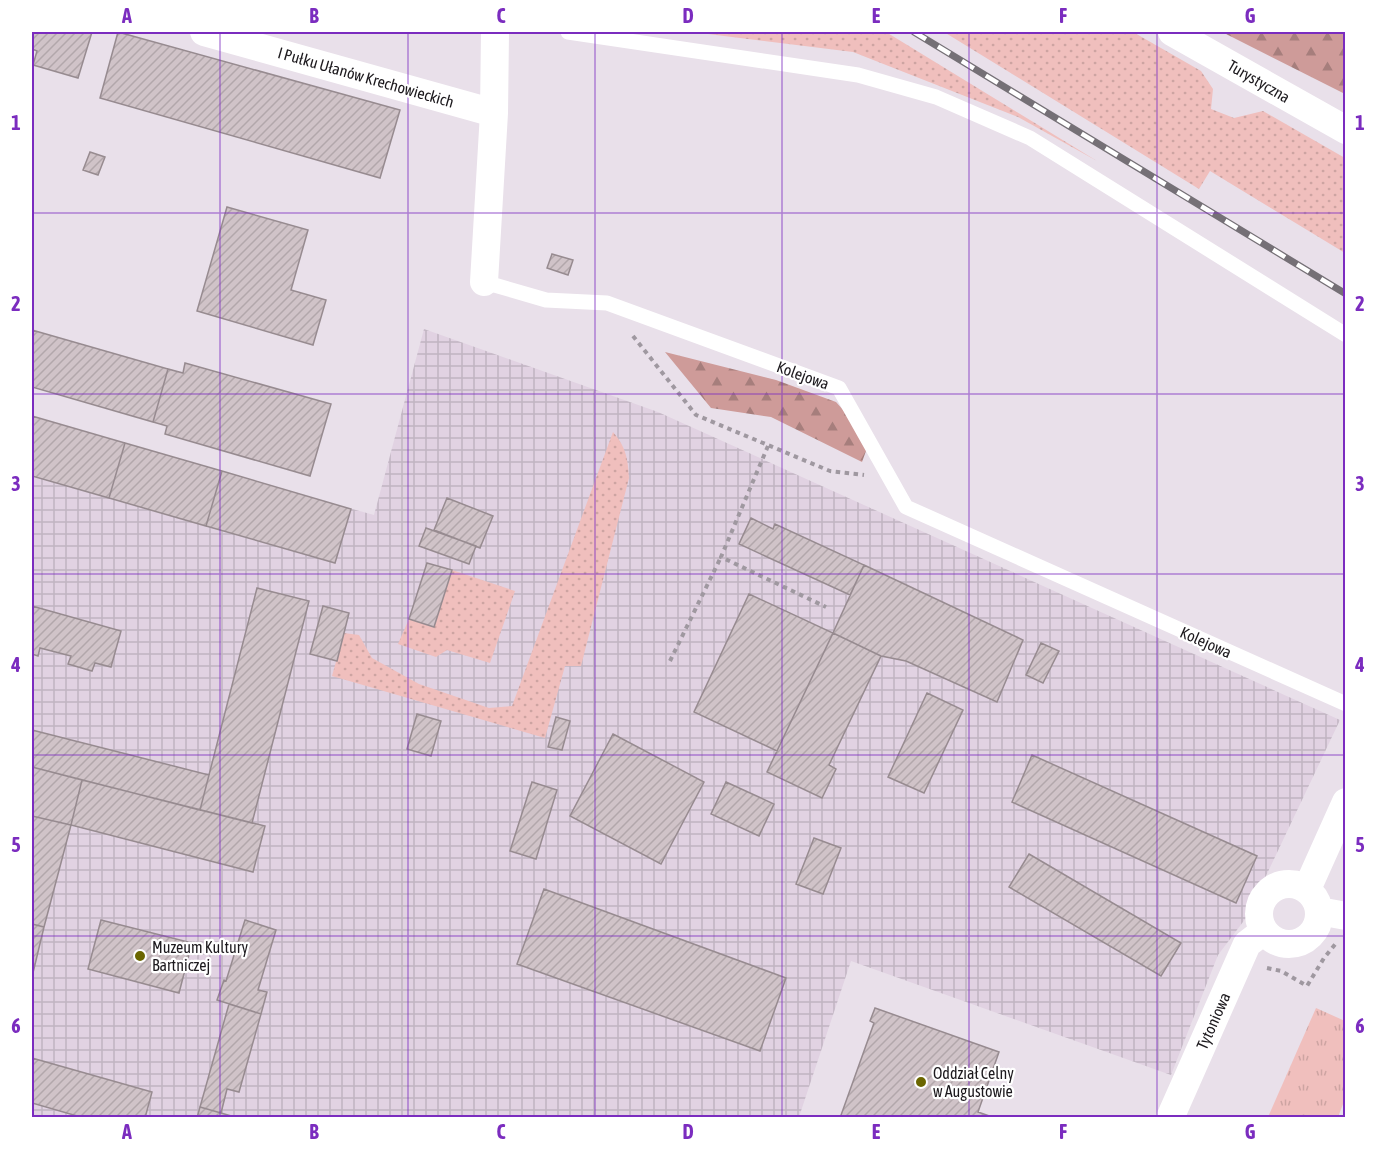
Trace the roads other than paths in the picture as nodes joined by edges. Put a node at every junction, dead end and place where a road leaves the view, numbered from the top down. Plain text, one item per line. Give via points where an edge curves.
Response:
1 (204, 32) edge
2 (495, 32) edge
3 (568, 32) edge
4 (1172, 32) edge
5 (494, 113) junction
6 (1346, 130) edge
7 (484, 282) joint
8 (1346, 335) edge
9 (1346, 704) edge
10 (1346, 802) edge
11 (1324, 905) edge
12 (1264, 931) junction
13 (1170, 1118) edge

1 - 5 street, I Pułku Ułanów Krechowieckich
2 - 5 street, Kolejowa
3 - 8 lane via 858,75 936,97 1030,138
4 - 6 street, Turystyczna
5 - 7 street, Kolejowa
7 - 9 lane, Kolejowa via 546,300 607,303 839,388 906,507
10 - 11 street
11 - 12 street via 1314,931 1297,943 1279,943
11 - 12 street via 1289,883 1271,889 1258,913
12 - 13 street, Tytoniowa via 1247,944

